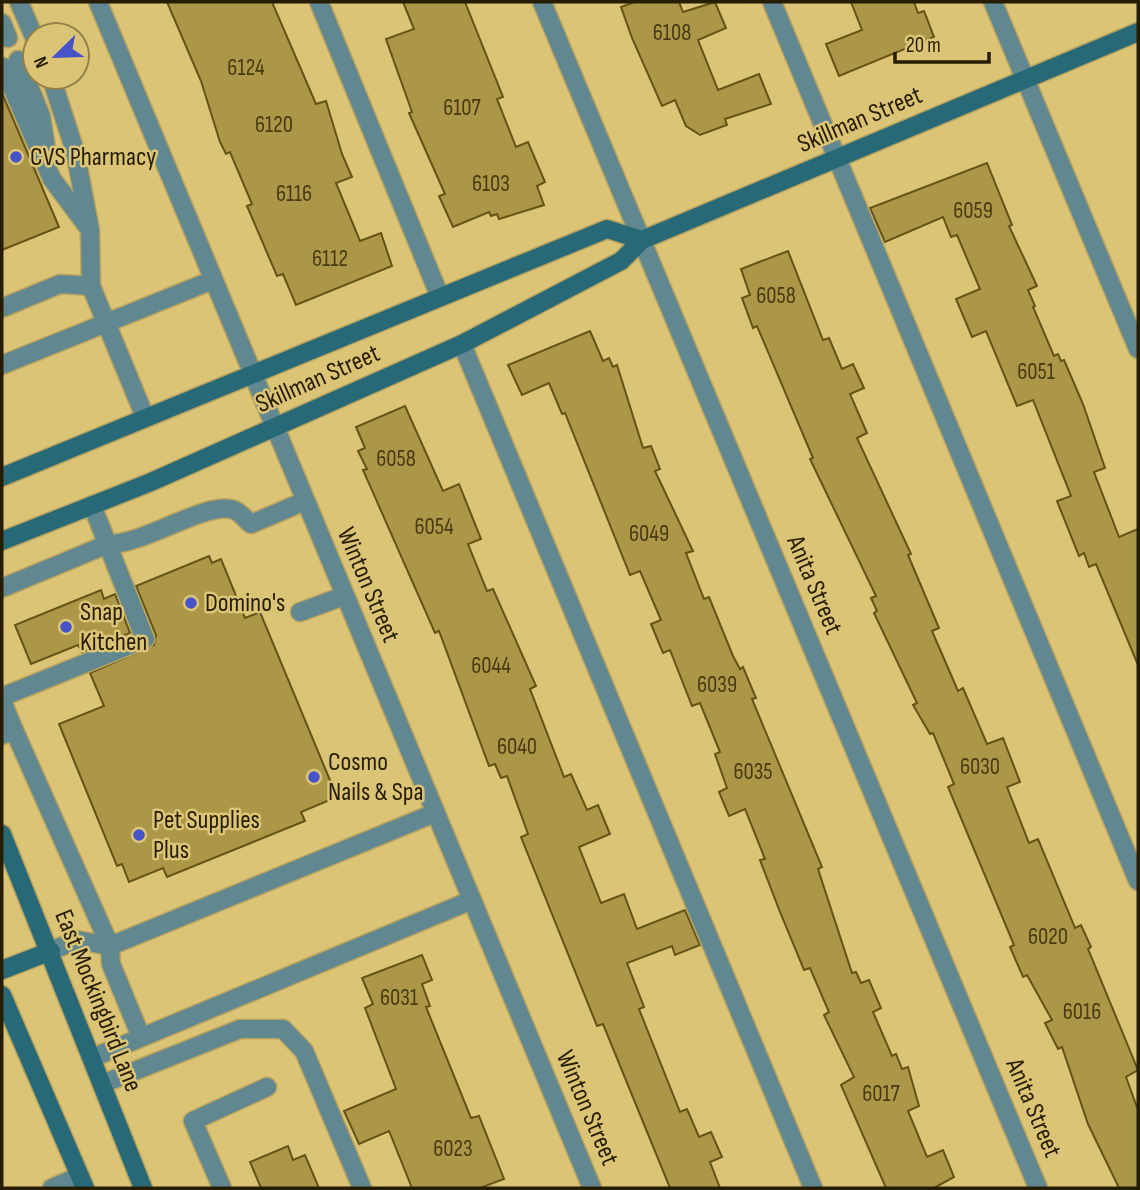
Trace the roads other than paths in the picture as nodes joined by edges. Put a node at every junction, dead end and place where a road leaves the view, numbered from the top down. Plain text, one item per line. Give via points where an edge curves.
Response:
1 (19, 2) edge
2 (98, 2) edge
3 (319, 2) edge
4 (542, 2) edge
5 (772, 2) edge
6 (993, 2) edge
7 (27, 21) edge
8 (1138, 32) edge
9 (10, 64) edge
10 (1025, 79) junction
11 (56, 91) edge
12 (838, 158) junction
13 (90, 230) junction
14 (642, 240) junction
15 (213, 280) junction
16 (91, 286) junction
17 (440, 297) junction
18 (2, 308) edge
19 (105, 323) junction
20 (462, 344) junction
21 (1138, 349) edge
22 (2, 365) edge
23 (252, 375) junction
24 (145, 417) junction
25 (274, 427) junction
26 (2, 477) edge
27 (305, 501) junction
28 (92, 505) junction
29 (2, 541) edge
30 (108, 544) junction
31 (2, 588) edge
32 (344, 596) junction
33 (300, 612) dead end
34 (2, 699) edge
35 (8, 732) edge
36 (435, 813) junction
37 (2, 834) edge
38 (1138, 881) edge
39 (471, 900) junction
40 (110, 946) junction
41 (51, 951) junction
42 (2, 970) edge
43 (2, 995) edge
44 (141, 1037) junction
45 (92, 1058) junction
46 (102, 1084) junction
47 (267, 1087) dead end
48 (83, 1182) edge
49 (52, 1188) edge
50 (143, 1188) edge
51 (222, 1188) edge
52 (362, 1188) edge
53 (592, 1188) edge
54 (813, 1188) edge
55 (1038, 1188) edge

1 - 7 street
2 - 15 street, Winton Street
3 - 17 street
4 - 14 street, Anita Street
5 - 12 street
6 - 10 street
8 - 10 main road, Skillman Street
9 - 13 street via 52,179
10 - 12 main road, Skillman Street
10 - 21 street
11 - 13 street via 75,151
12 - 14 main road, Skillman Street
12 - 38 street
13 - 16 street
14 - 17 main road, Skillman Street via 607,229
14 - 20 main road, Skillman Street via 621,261
14 - 55 street, Anita Street
15 - 19 street
15 - 23 street, Winton Street
16 - 18 street via 60,284
16 - 19 street
17 - 23 main road, Skillman Street
19 - 22 street
19 - 24 street
20 - 25 main road, Skillman Street
20 - 54 street
23 - 24 main road, Skillman Street
23 - 25 street, Winton Street
24 - 26 main road, Skillman Street
25 - 27 street, Winton Street
25 - 28 main road, Skillman Street
27 - 30 street via 251,524 234,510 214,509 125,544
27 - 32 street, Winton Street
28 - 29 main road, Skillman Street
28 - 30 street
30 - 31 street
30 - 34 street via 145,639
32 - 33 street
32 - 36 street, Winton Street
34 - 35 street
35 - 40 street
36 - 39 street, Winton Street
36 - 40 street
37 - 41 main road, East Mockingbird Lane
39 - 44 street
39 - 53 street, Winton Street
40 - 41 street via 76,940
40 - 44 street via 111,964
41 - 42 main road
41 - 45 main road, East Mockingbird Lane
43 - 48 main road
44 - 45 street
45 - 46 main road, East Mockingbird Lane
46 - 50 main road, East Mockingbird Lane
46 - 52 street via 240,1029 284,1029 304,1051
47 - 51 street via 193,1121
48 - 49 street

